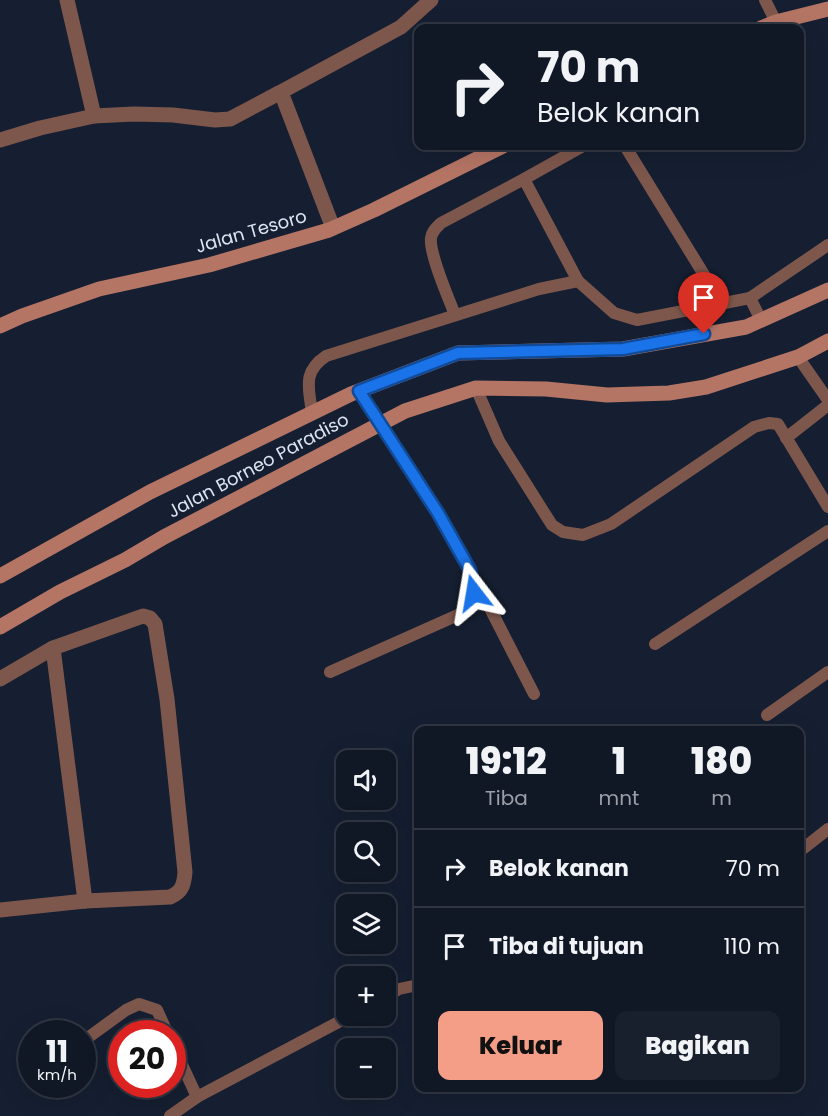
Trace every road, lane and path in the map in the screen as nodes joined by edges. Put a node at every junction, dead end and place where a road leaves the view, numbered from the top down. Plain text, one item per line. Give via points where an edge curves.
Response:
1 (67, 0) edge
2 (431, 0) edge
3 (765, 0) edge
4 (828, 9) edge
5 (776, 22) junction
6 (771, 24) edge
7 (279, 93) junction
8 (94, 116) junction
9 (0, 140) edge
10 (495, 150) edge
11 (576, 150) edge
12 (627, 150) edge
13 (524, 179) junction
14 (333, 228) junction
15 (828, 245) edge
16 (578, 281) junction
17 (828, 290) edge
18 (750, 298) junction
19 (722, 304) junction
20 (455, 315) junction
21 (761, 320) junction
22 (0, 326) edge
23 (828, 341) edge
24 (798, 357) junction
25 (476, 388) junction
26 (359, 391) junction
27 (828, 400) edge
28 (828, 405) edge
29 (312, 413) junction
30 (380, 423) junction
31 (786, 438) junction
32 (828, 507) edge
33 (828, 531) edge
34 (470, 570) junction
35 (0, 576) edge
36 (0, 627) edge
37 (655, 644) dead end
38 (53, 648) junction
39 (330, 672) dead end
40 (828, 672) edge
41 (0, 679) edge
42 (534, 694) dead end
43 (767, 715) dead end
44 (828, 829) edge
45 (804, 848) edge
46 (85, 901) junction
47 (0, 910) edge
48 (414, 985) edge
49 (396, 991) edge
50 (112, 1020) edge
51 (162, 1020) edge
52 (336, 1023) edge
53 (186, 1073) edge
54 (197, 1097) junction
55 (170, 1116) edge

1 - 8 street
2 - 7 street via 401,27
3 - 5 lane
4 - 5 street
5 - 6 street
7 - 8 street via 230,119 144,114
7 - 14 street
8 - 9 street
10 - 14 street, Jalan Tesoro
11 - 13 lane
12 - 19 lane
13 - 16 lane
13 - 20 lane via 434,230 430,240 432,251
14 - 22 street, Jalan Tesoro via 209,265 99,290
15 - 18 lane
16 - 19 lane via 614,313 637,320
16 - 20 lane
17 - 21 street, Jalan Borneo Paradiso
18 - 19 lane
18 - 21 lane
20 - 29 lane via 326,356 311,369 308,384
21 - 26 street, Jalan Borneo Paradiso via 746,327 623,349 458,353
23 - 24 street, Jalan Borneo Paradiso
24 - 25 street, Jalan Borneo Paradiso via 706,387 669,393 607,395
24 - 27 lane
25 - 30 street, Jalan Borneo Paradiso
25 - 31 lane via 499,441 552,525 563,532 583,535 611,524 754,427 778,424
26 - 29 street, Jalan Borneo Paradiso
26 - 30 lane
28 - 31 lane
29 - 35 street, Jalan Borneo Paradiso via 150,492
30 - 34 lane
30 - 36 street, Jalan Borneo Paradiso
31 - 32 lane
33 - 37 lane
34 - 39 lane via 474,593 469,610
34 - 42 lane
38 - 41 street
38 - 46 street
38 - 46 street via 142,616 150,618 155,624 167,699 184,883 179,893 170,897
40 - 43 lane
44 - 45 lane
46 - 47 street
48 - 49 lane
50 - 51 lane via 139,1004 157,1010
52 - 54 lane
53 - 54 lane
54 - 55 lane

